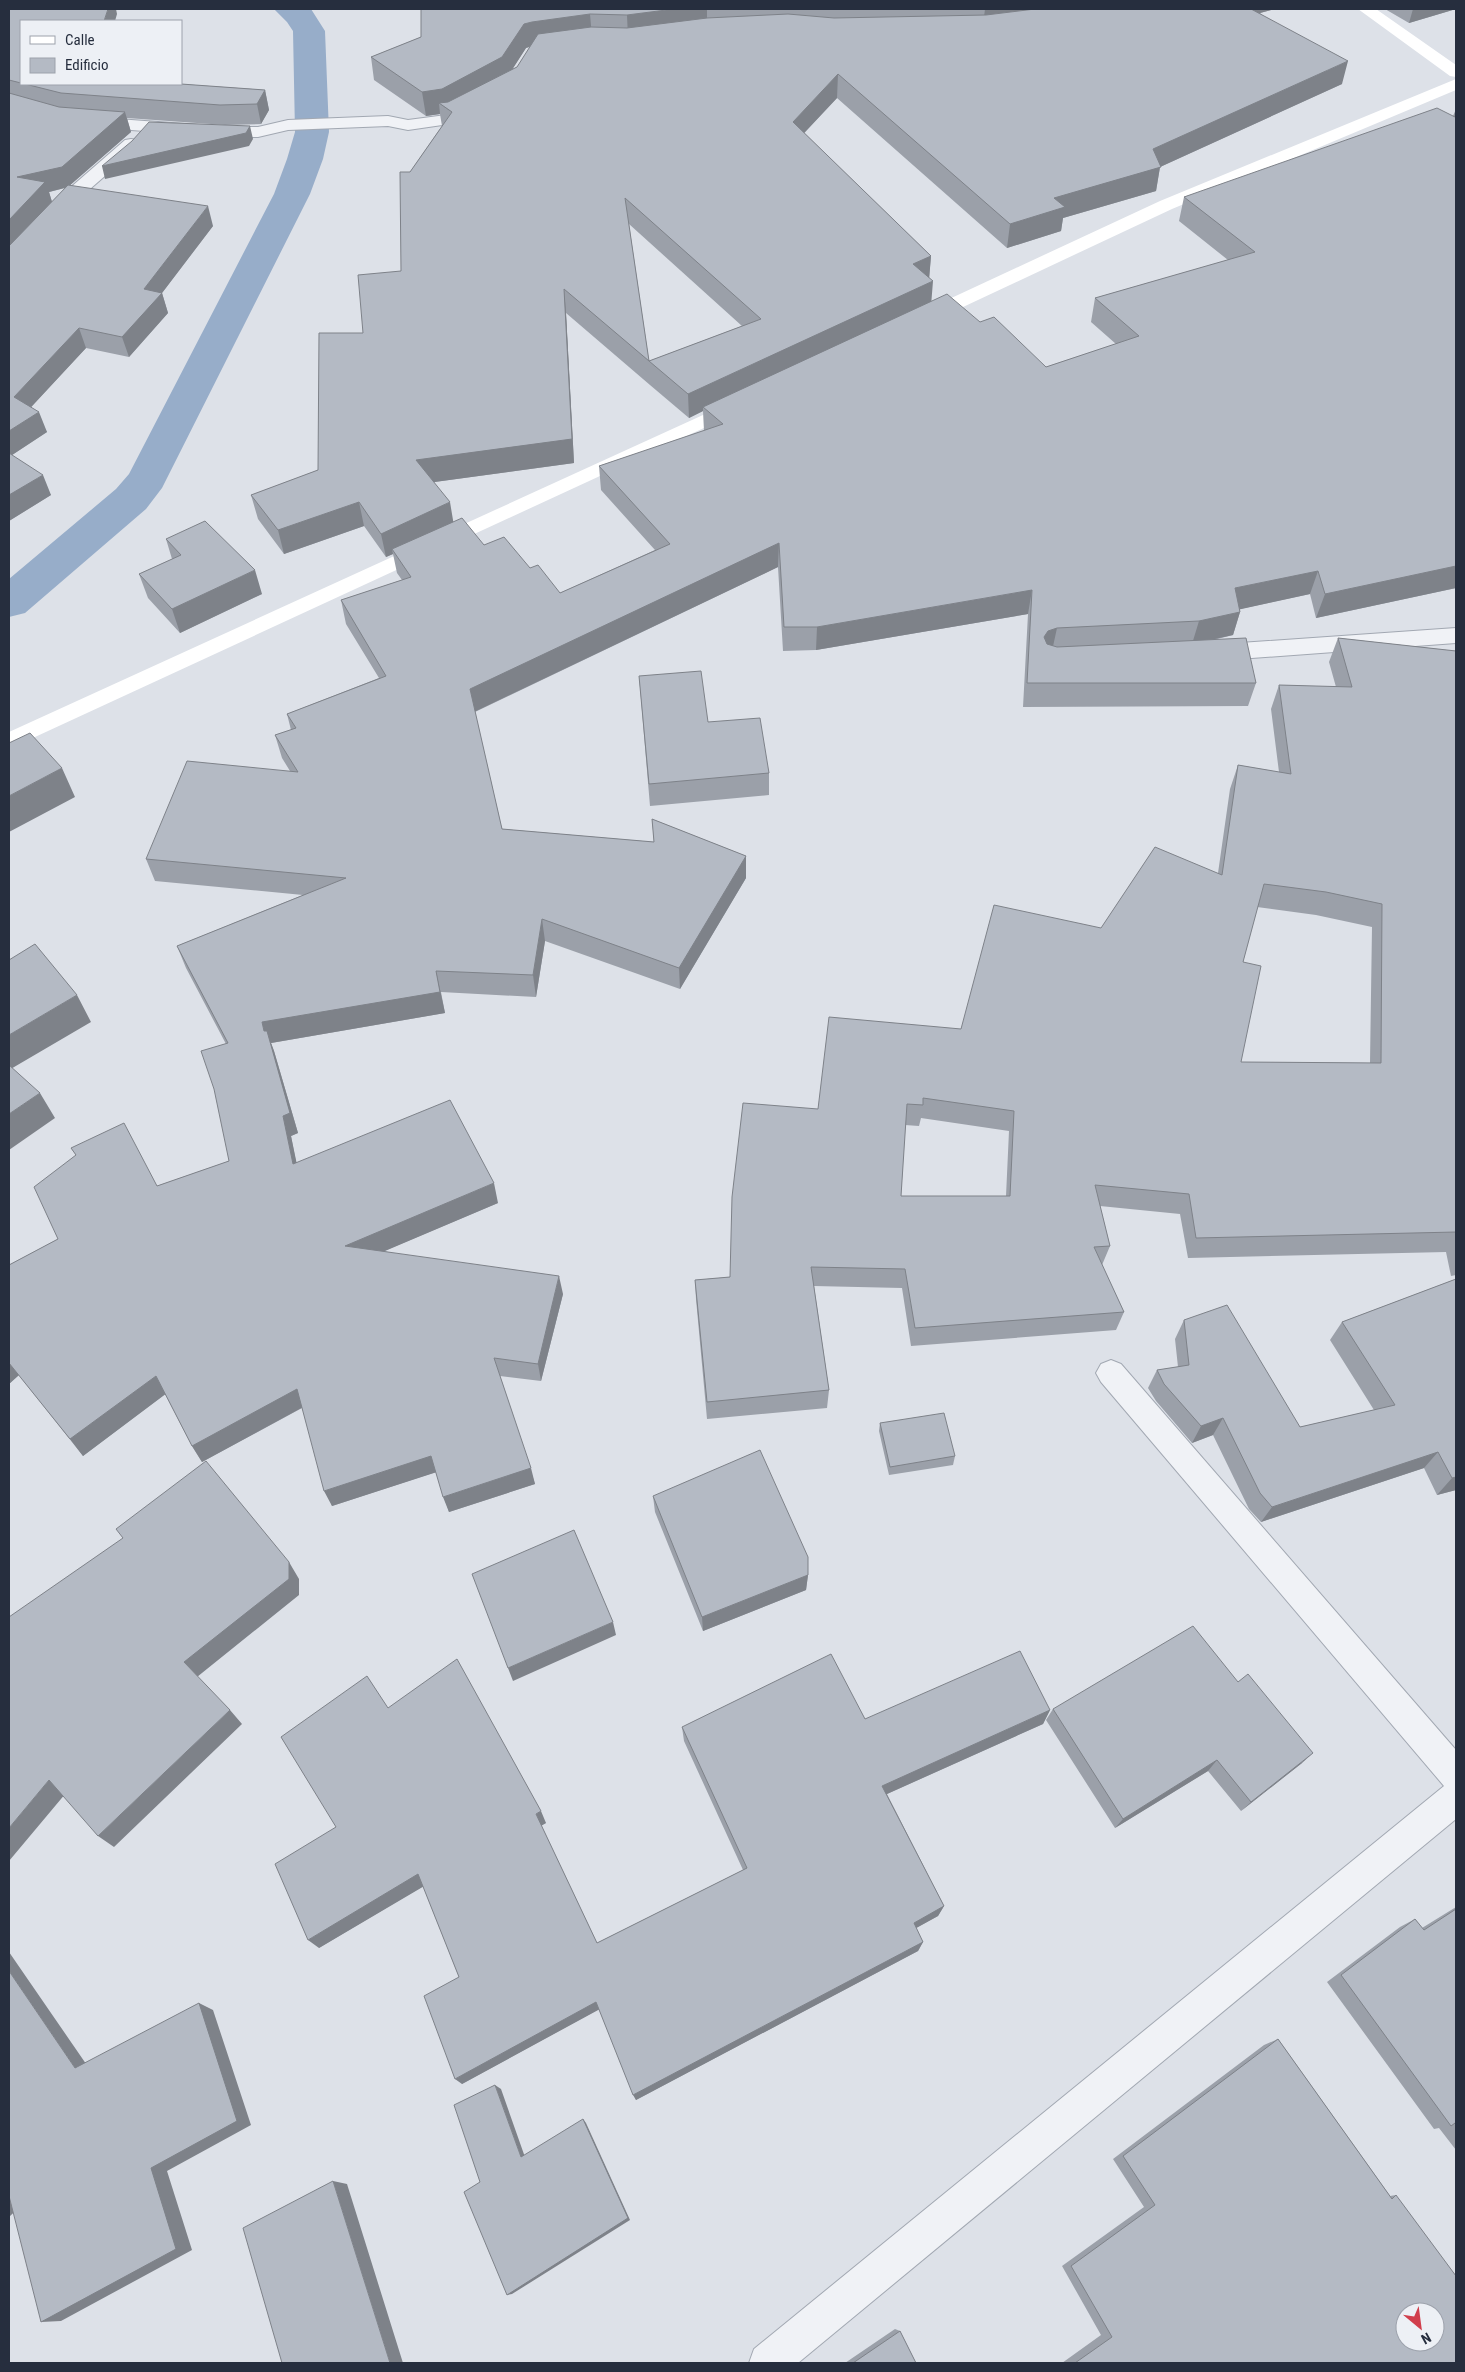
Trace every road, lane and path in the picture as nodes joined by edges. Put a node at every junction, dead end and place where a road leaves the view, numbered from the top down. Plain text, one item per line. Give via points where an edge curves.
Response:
1 (1366, 9) edge
2 (1456, 72) edge
3 (1456, 84) edge
4 (489, 98) edge
5 (75, 121) edge
6 (148, 126) junction
7 (9, 260) edge
8 (904, 327) edge
9 (751, 399) edge
10 (1456, 635) edge
11 (1192, 654) edge
12 (9, 741) edge
13 (1111, 1373) dead end
14 (1456, 1775) edge
15 (1456, 1798) edge
16 (768, 2363) edge

1 - 2 main road
3 - 8 main road via 1166,205
4 - 6 street via 450,119 408,125 388,121 288,125 258,132
5 - 6 street
6 - 7 street via 128,148 60,204
9 - 12 main road
10 - 11 street
13 - 14 street
15 - 16 street

